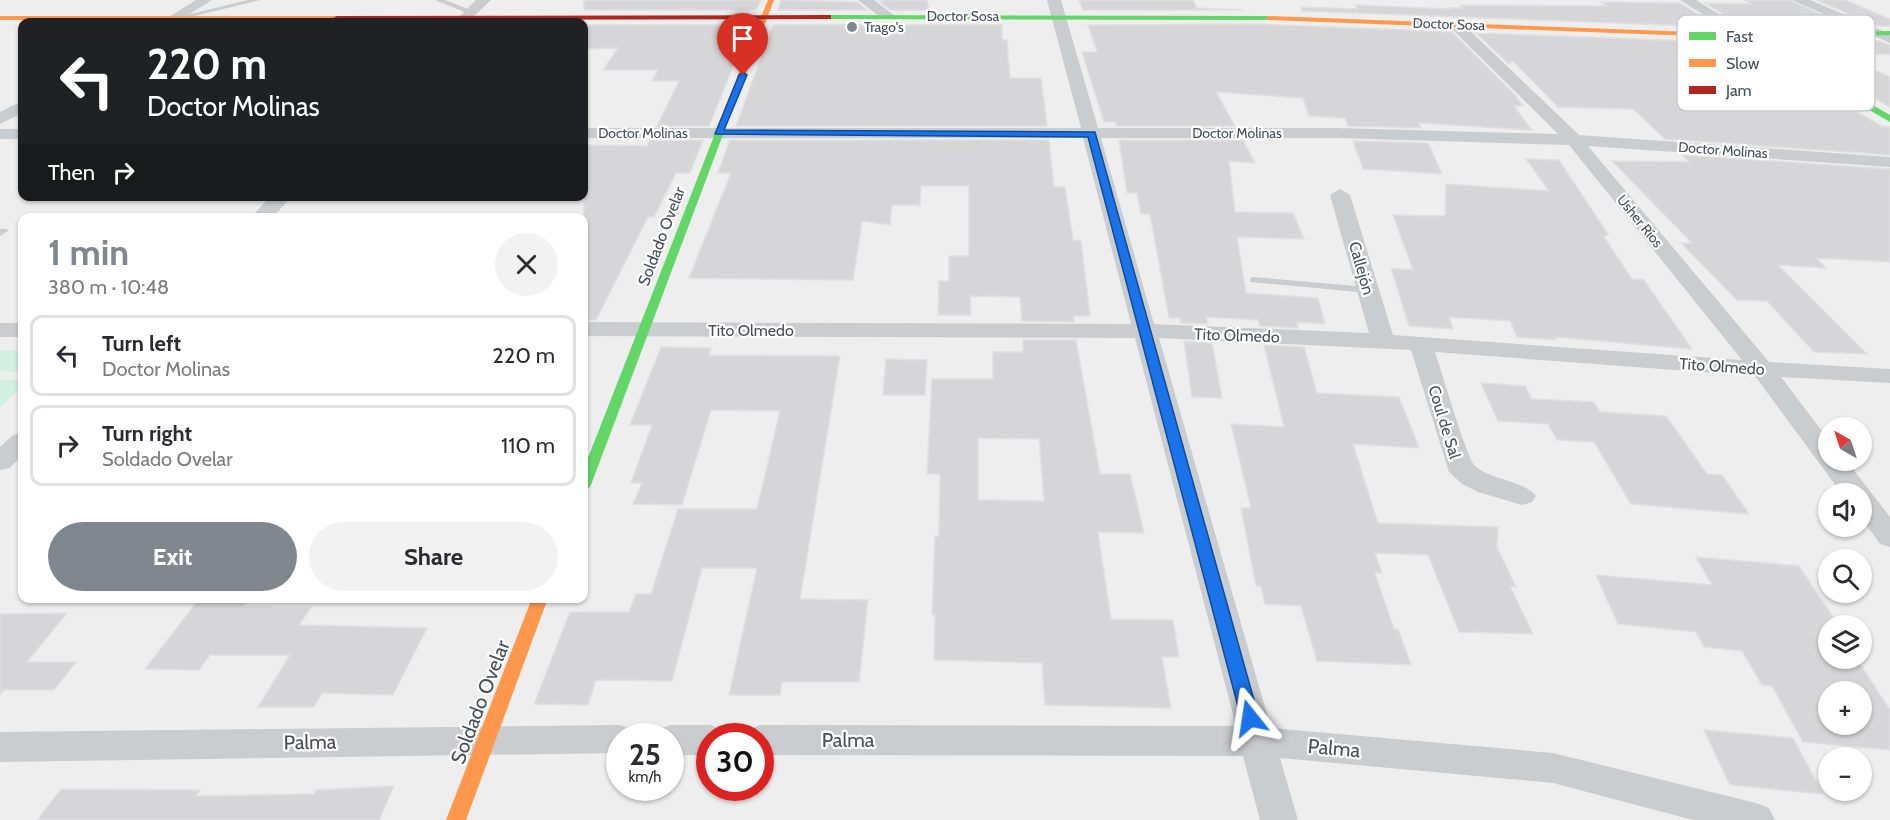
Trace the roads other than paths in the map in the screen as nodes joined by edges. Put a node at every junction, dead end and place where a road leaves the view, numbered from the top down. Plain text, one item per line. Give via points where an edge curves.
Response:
1 (205, 0) edge
2 (257, 0) edge
3 (438, 0) edge
4 (484, 0) edge
5 (771, 0) edge
6 (865, 0) edge
7 (1687, 0) edge
8 (1799, 0) edge
9 (1056, 8) edge
10 (1443, 8) dead end
11 (1712, 15) edge
12 (1837, 15) edge
13 (888, 16) junction
14 (467, 17) edge
15 (767, 17) junction
16 (0, 18) edge
17 (18, 18) edge
18 (176, 18) edge
19 (181, 18) edge
20 (369, 18) edge
21 (1456, 25) junction
22 (1677, 33) edge
23 (1883, 33) edge
24 (1890, 39) edge
25 (18, 108) edge
26 (1875, 110) edge
27 (0, 118) edge
28 (1890, 119) edge
29 (719, 132) junction
30 (588, 133) edge
31 (0, 134) edge
32 (18, 134) edge
33 (1092, 134) junction
34 (1574, 140) junction
35 (1890, 162) edge
36 (1341, 195) dead end
37 (278, 201) edge
38 (265, 213) edge
39 (1254, 280) dead end
40 (1368, 290) junction
41 (588, 329) edge
42 (643, 329) junction
43 (0, 330) edge
44 (18, 330) edge
45 (1146, 332) junction
46 (1383, 341) junction
47 (1421, 345) junction
48 (1762, 369) junction
49 (1890, 376) edge
50 (1818, 444) edge
51 (18, 445) edge
52 (0, 462) edge
53 (1839, 471) edge
54 (588, 474) edge
55 (1849, 483) edge
56 (1521, 496) dead end
57 (1872, 513) edge
58 (1890, 537) edge
59 (538, 603) edge
60 (487, 739) junction
61 (606, 739) edge
62 (774, 740) edge
63 (1256, 741) junction
64 (0, 747) edge
65 (456, 820) edge
66 (1279, 820) edge
67 (1756, 820) edge

1 - 18 street
2 - 19 lane
3 - 14 lane
4 - 14 street
5 - 15 street, Soldado Ovelar
6 - 13 street
7 - 11 street
8 - 12 street
9 - 13 street, Doctor Sosa
9 - 21 street, Doctor Sosa
9 - 33 street
10 - 21 street, Usher Ríos
13 - 15 street, Doctor Sosa
14 - 15 street, Doctor Sosa
14 - 20 street, Doctor Sosa
15 - 29 street, Soldado Ovelar
16 - 17 street, Doctor Sosa
21 - 22 street, Doctor Sosa
21 - 34 street, Usher Ríos
23 - 24 street
25 - 27 street
26 - 28 street
29 - 30 street, Doctor Molinas
29 - 33 street, Doctor Molinas
29 - 42 street, Soldado Ovelar
31 - 32 street
33 - 34 street, Doctor Molinas via 1338,133
33 - 45 street
34 - 35 street, Doctor Molinas
34 - 48 street, Usher Ríos
36 - 40 street, Callejón
37 - 38 street
39 - 40 lane
40 - 46 street, Callejón
41 - 42 street, Tito Olmedo
42 - 45 street, Tito Olmedo
42 - 54 street, Soldado Ovelar
43 - 44 street
45 - 46 street, Tito Olmedo
45 - 63 street
46 - 47 street, Tito Olmedo
47 - 48 street, Tito Olmedo
47 - 56 street, Coul de Sal via 1459,466 1483,485
48 - 49 street, Tito Olmedo
48 - 50 street, Usher Ríos
51 - 52 street
53 - 55 street
57 - 58 street
59 - 60 street, Soldado Ovelar
60 - 61 street, Palma
60 - 64 street, Palma
60 - 65 street, Soldado Ovelar
62 - 63 street, Palma
63 - 66 street
63 - 67 street, Palma via 1553,768

